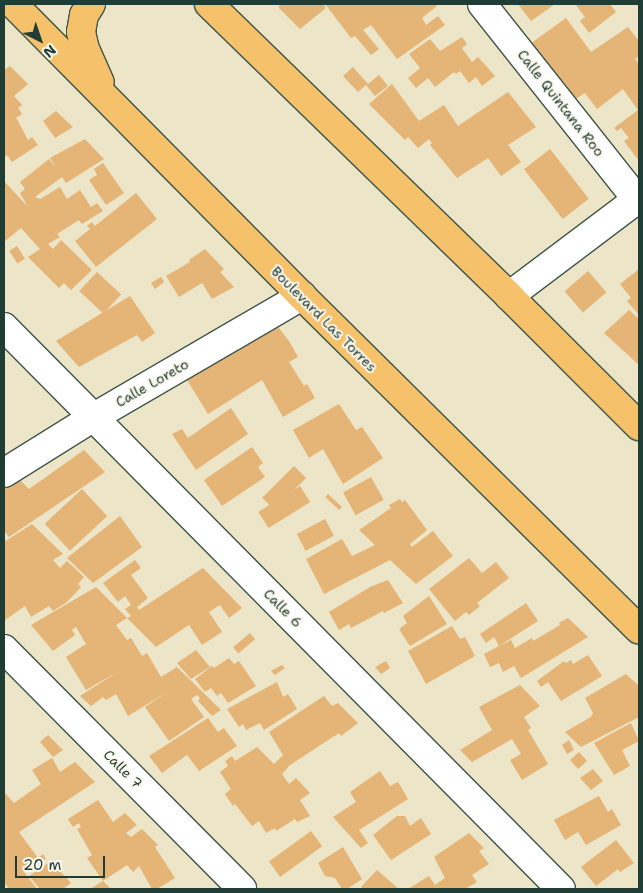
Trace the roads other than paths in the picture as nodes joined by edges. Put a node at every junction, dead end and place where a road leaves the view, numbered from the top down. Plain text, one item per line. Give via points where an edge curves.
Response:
1 (13, 4) edge
2 (91, 4) edge
3 (482, 4) edge
4 (209, 7) edge
5 (115, 106) junction
6 (639, 200) edge
7 (302, 296) junction
8 (509, 296) junction
9 (4, 327) edge
10 (94, 417) junction
11 (639, 426) edge
12 (4, 474) edge
13 (639, 630) edge
14 (4, 649) edge
15 (242, 889) edge
16 (561, 889) edge

1 - 5 main road, Boulevard Las Torres
2 - 5 main road via 84,16 84,49
3 - 6 street, Calle Quintana Roo
4 - 8 main road
5 - 7 main road, Boulevard Las Torres
6 - 8 street
7 - 10 street, Calle Loreto
7 - 13 main road, Boulevard Las Torres
8 - 11 main road
9 - 10 street, Calle 6
10 - 12 street, Calle Loreto
10 - 16 street, Calle 6
14 - 15 street, Calle 7

